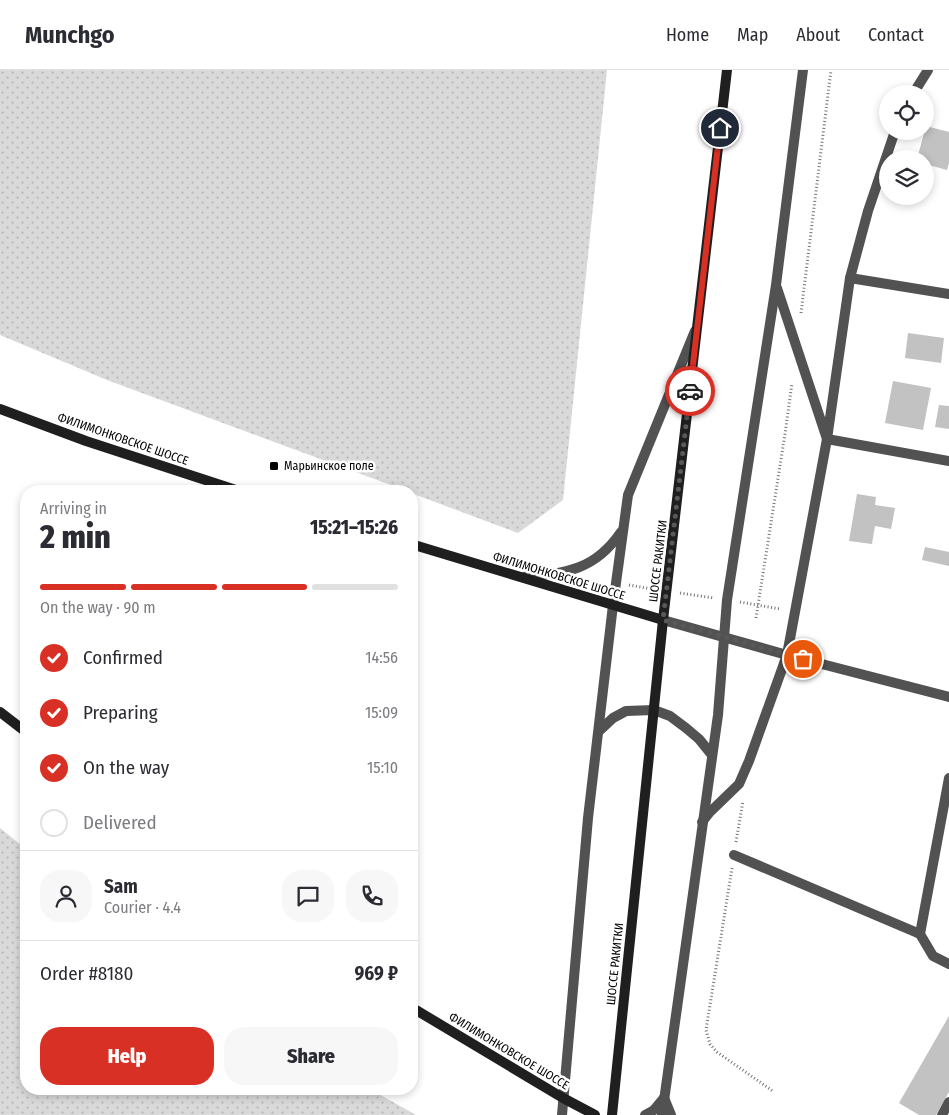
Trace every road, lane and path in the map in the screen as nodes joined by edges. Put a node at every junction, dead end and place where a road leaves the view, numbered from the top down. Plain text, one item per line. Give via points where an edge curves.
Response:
1 (727, 70) edge
2 (803, 70) edge
3 (928, 70) edge
4 (919, 85) edge
5 (892, 140) edge
6 (850, 278) junction
7 (776, 285) junction
8 (949, 294) edge
9 (698, 323) junction
10 (0, 409) edge
11 (827, 440) junction
12 (949, 461) edge
13 (221, 485) edge
14 (624, 530) junction
15 (418, 546) edge
16 (523, 577) junction
17 (616, 584) junction
18 (667, 591) junction
19 (727, 600) junction
20 (613, 605) junction
21 (794, 611) junction
22 (663, 620) junction
23 (724, 637) junction
24 (786, 655) junction
25 (949, 697) edge
26 (654, 710) junction
27 (0, 712) edge
28 (20, 727) edge
29 (599, 731) junction
30 (712, 755) junction
31 (949, 778) edge
32 (743, 799) dead end
33 (702, 823) junction
34 (734, 855) junction
35 (920, 934) junction
36 (949, 964) edge
37 (418, 1011) edge
38 (774, 1092) dead end
39 (563, 1098) junction
40 (664, 1098) junction
41 (949, 1102) edge
42 (562, 1115) edge
43 (594, 1115) edge
44 (612, 1115) edge
45 (645, 1115) edge
46 (662, 1115) edge
47 (670, 1115) edge
48 (942, 1115) edge

1 - 9 main road, ШОССЕ РАКИТКИ
2 - 7 street
3 - 4 street
5 - 6 street
6 - 8 street
6 - 11 street
7 - 11 street
7 - 19 street
9 - 14 street via 628,495
9 - 18 main road, ШОССЕ РАКИТКИ
10 - 13 main road, ФИЛИМОНКОВСКОЕ ШОССЕ
11 - 12 street
11 - 21 street
14 - 16 street via 611,547 591,563 560,574
14 - 17 street
15 - 16 main road, ФИЛИМОНКОВСКОЕ ШОССЕ
16 - 20 main road, ФИЛИМОНКОВСКОЕ ШОССЕ
17 - 18 path
17 - 20 street
18 - 19 path
18 - 22 main road, ШОССЕ РАКИТКИ
19 - 21 path
19 - 23 street
20 - 22 main road, ФИЛИМОНКОВСКОЕ ШОССЕ
20 - 29 street
21 - 24 street
22 - 23 street, ФИЛИМОНКОВСКОЕ ШОССЕ
22 - 26 main road, ШОССЕ РАКИТКИ
23 - 24 street, ФИЛИМОНКОВСКОЕ ШОССЕ
23 - 30 street
24 - 25 street, ФИЛИМОНКОВСКОЕ ШОССЕ
24 - 33 street via 750,762 739,784
26 - 29 street via 626,711
26 - 30 street via 670,716 686,728
26 - 44 main road, ШОССЕ РАКИТКИ
27 - 28 main road
29 - 39 street
30 - 33 street
31 - 35 street
32 - 34 path
33 - 40 street
34 - 35 street
34 - 38 path via 706,1030 710,1044 717,1052
35 - 36 street via 933,956
37 - 39 main road, ФИЛИМОНКОВСКОЕ ШОССЕ
39 - 42 street
39 - 43 main road, ФИЛИМОНКОВСКОЕ ШОССЕ
40 - 45 street
40 - 46 street
40 - 47 street
41 - 48 street

